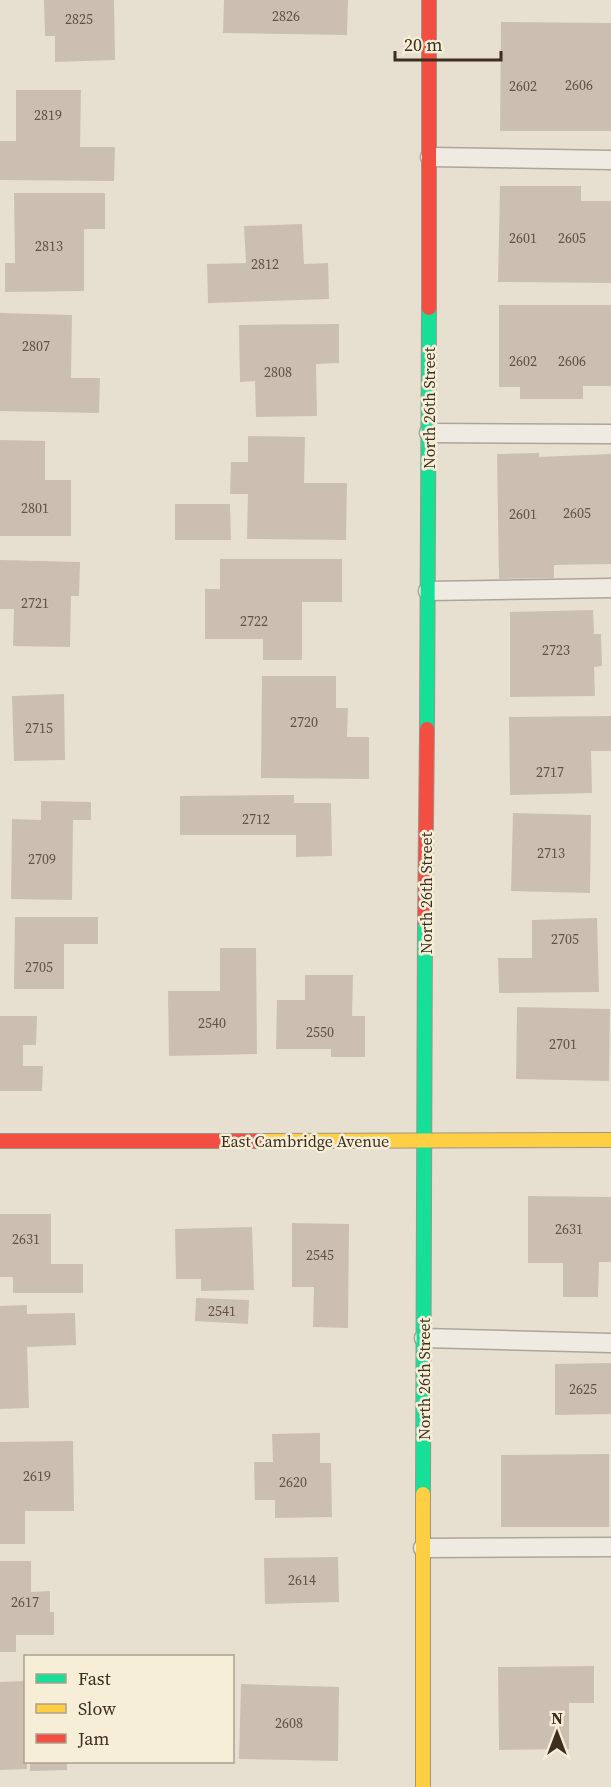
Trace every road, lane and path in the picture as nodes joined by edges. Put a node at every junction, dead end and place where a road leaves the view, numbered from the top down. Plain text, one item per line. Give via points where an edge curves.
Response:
1 (429, 0) edge
2 (430, 157) junction
3 (611, 160) edge
4 (429, 433) junction
5 (611, 434) edge
6 (611, 588) edge
7 (428, 591) junction
8 (611, 1140) edge
9 (0, 1141) edge
10 (424, 1141) junction
11 (424, 1338) junction
12 (611, 1343) edge
13 (611, 1547) edge
14 (423, 1548) junction
15 (423, 1787) edge

1 - 2 street, North 26th Street
2 - 3 lane
2 - 4 street, North 26th Street
4 - 5 lane
4 - 7 street, North 26th Street
6 - 7 lane
7 - 10 street, North 26th Street
8 - 10 street, East Cambridge Avenue
9 - 10 street, East Cambridge Avenue
10 - 11 street, North 26th Street
11 - 12 lane
11 - 14 street, North 26th Street
13 - 14 lane
14 - 15 street, North 26th Street

